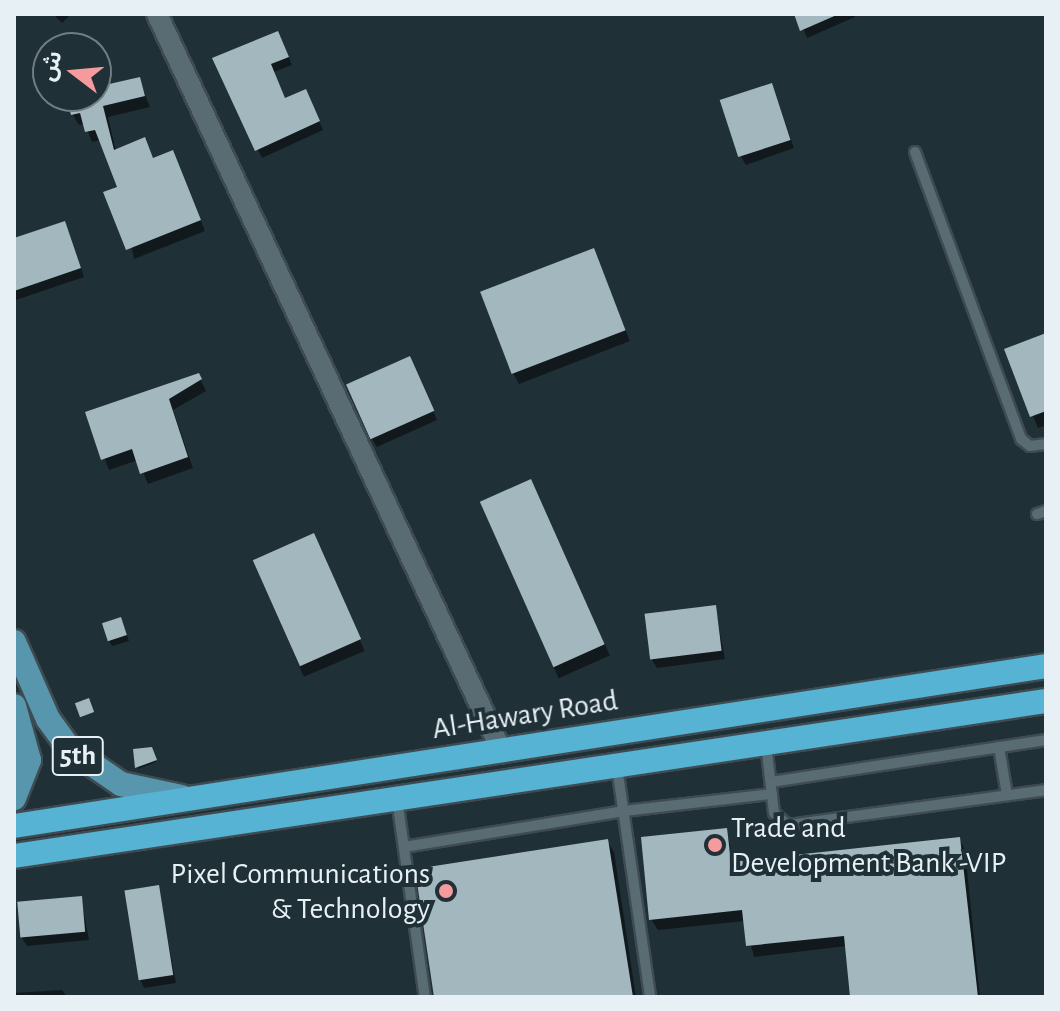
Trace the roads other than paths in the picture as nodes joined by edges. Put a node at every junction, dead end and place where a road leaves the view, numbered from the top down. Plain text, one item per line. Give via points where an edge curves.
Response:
1 (157, 14) edge
2 (915, 152) dead end
3 (1046, 444) edge
4 (14, 642) edge
5 (1046, 666) edge
6 (1046, 701) edge
7 (14, 706) edge
8 (667, 726) junction
9 (1046, 740) edge
10 (766, 742) junction
11 (999, 747) junction
12 (502, 752) junction
13 (671, 758) junction
14 (617, 767) junction
15 (771, 782) junction
16 (1046, 790) edge
17 (772, 794) junction
18 (1007, 795) junction
19 (201, 796) junction
20 (14, 798) edge
21 (397, 799) junction
22 (624, 811) junction
23 (14, 826) edge
24 (404, 847) junction
25 (14, 856) edge
26 (425, 997) edge
27 (650, 997) edge

1 - 12 street
2 - 3 lane via 1021,439 1030,446
4 - 19 main road, 5th via 56,733 85,762 140,790
5 - 8 highway, Al-Hawary Road
6 - 10 highway
7 - 20 main road, 5th via 29,760
8 - 12 highway, Al-Hawary Road
8 - 13 highway
9 - 11 lane
10 - 13 highway
10 - 15 lane
11 - 15 lane
11 - 18 lane
12 - 19 highway, Al-Hawary Road
13 - 14 highway
14 - 21 highway
14 - 22 lane
15 - 17 lane
16 - 18 lane
17 - 18 lane via 777,819 788,825
17 - 22 lane
19 - 23 highway, Al-Hawary Road
21 - 24 lane
21 - 25 highway
22 - 24 lane
22 - 27 lane
24 - 26 lane

